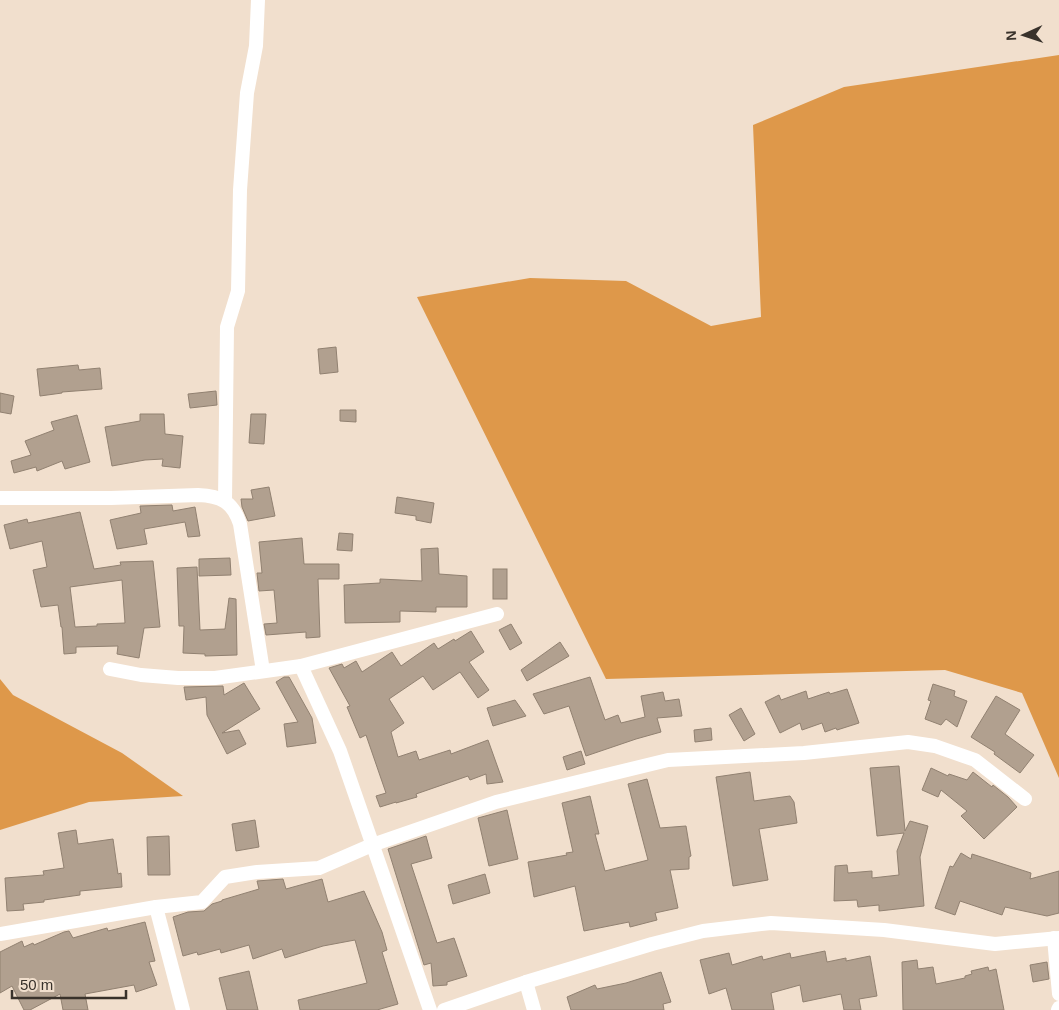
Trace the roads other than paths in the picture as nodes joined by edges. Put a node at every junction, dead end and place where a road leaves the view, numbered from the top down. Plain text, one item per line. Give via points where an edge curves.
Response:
1 (258, 0) edge
2 (0, 498) edge
3 (225, 501) junction
4 (497, 614) dead end
5 (301, 666) junction
6 (110, 669) dead end
7 (262, 671) junction
8 (1026, 799) dead end
9 (372, 845) junction
10 (156, 907) junction
11 (0, 934) edge
12 (1057, 938) edge
13 (526, 982) junction
14 (1059, 994) edge
15 (183, 1010) edge
16 (430, 1010) edge
17 (444, 1010) edge
18 (534, 1010) edge

1 - 3 street via 256,46 247,92 238,291 227,327
2 - 3 street via 198,495
3 - 7 street via 236,510 240,524
4 - 5 street
5 - 7 street
5 - 9 street via 340,751
6 - 7 street via 178,678 214,678
8 - 9 street via 975,760 935,746 908,742 804,753 668,760 496,802
9 - 10 street via 320,868 225,877 202,902
9 - 16 street
10 - 11 street
10 - 15 street
12 - 13 street via 995,944 884,930 771,922 703,931
12 - 14 street
13 - 17 street
13 - 18 street

